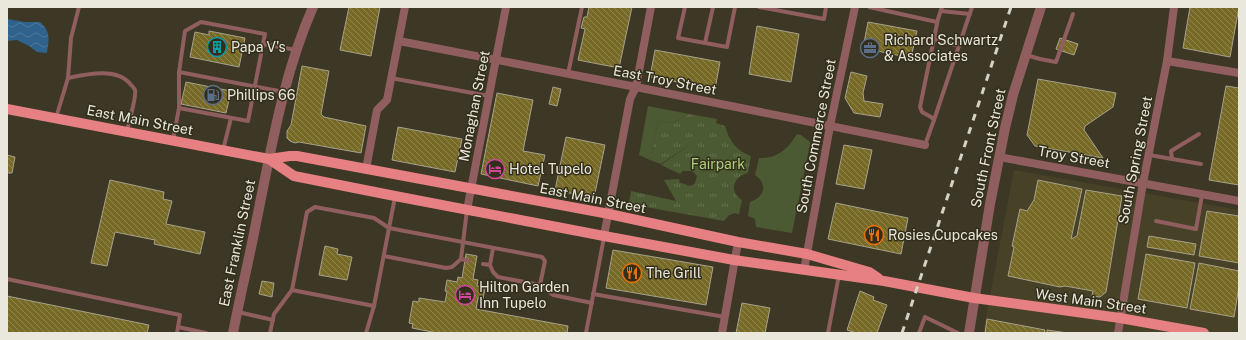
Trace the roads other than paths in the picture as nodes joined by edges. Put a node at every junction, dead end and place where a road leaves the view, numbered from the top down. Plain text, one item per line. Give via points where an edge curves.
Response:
1 (78, 7) edge
2 (313, 7) edge
3 (405, 7) edge
4 (506, 7) edge
5 (582, 7) edge
6 (650, 7) edge
7 (685, 7) edge
8 (713, 7) edge
9 (735, 7) edge
10 (759, 7) edge
11 (826, 7) edge
12 (855, 7) edge
13 (869, 7) edge
14 (972, 7) edge
15 (1041, 7) edge
16 (1174, 7) edge
17 (941, 9) edge
18 (970, 14) junction
19 (1073, 14) dead end
20 (937, 22) junction
21 (934, 40) junction
22 (399, 41) junction
23 (705, 43) junction
24 (263, 44) junction
25 (959, 46) junction
26 (296, 50) junction
27 (1026, 54) junction
28 (496, 60) junction
29 (1167, 61) junction
30 (179, 72) junction
31 (1239, 73) edge
32 (568, 74) junction
33 (68, 78) junction
34 (391, 78) junction
35 (254, 87) junction
36 (636, 87) junction
37 (284, 92) junction
38 (489, 96) junction
39 (179, 108) junction
40 (7, 109) edge
41 (56, 118) junction
42 (231, 118) junction
43 (934, 120) junction
44 (830, 126) junction
45 (127, 132) junction
46 (1199, 134) dead end
47 (173, 141) junction
48 (925, 145) joint
49 (223, 150) junction
50 (1149, 155) junction
51 (999, 157) junction
52 (269, 159) junction
53 (1172, 159) junction
54 (1201, 164) dead end
55 (366, 169) junction
56 (1143, 183) junction
57 (471, 189) junction
58 (1203, 194) junction
59 (395, 196) junction
60 (1239, 201) edge
61 (467, 210) junction
62 (609, 214) junction
63 (1156, 221) dead end
64 (389, 228) junction
65 (604, 236) junction
66 (464, 242) junction
67 (738, 242) junction
68 (493, 248) junction
69 (807, 254) junction
70 (384, 256) junction
71 (461, 259) junction
72 (734, 260) junction
73 (469, 261) dead end
74 (483, 264) dead end
75 (490, 265) junction
76 (804, 270) junction
77 (839, 275) junction
78 (7, 279) edge
79 (884, 281) junction
80 (540, 285) junction
81 (292, 290) junction
82 (593, 294) junction
83 (974, 298) junction
84 (592, 303) junction
85 (374, 306) junction
86 (237, 312) junction
87 (725, 317) junction
88 (1120, 318) junction
89 (273, 320) junction
90 (178, 327) junction
91 (946, 327) junction
92 (177, 333) edge
93 (206, 333) edge
94 (233, 333) edge
95 (270, 333) edge
96 (366, 333) edge
97 (586, 333) edge
98 (722, 333) edge
99 (828, 333) edge
100 (919, 333) edge
101 (944, 333) edge
102 (958, 333) edge
103 (969, 333) edge
104 (1118, 333) edge
105 (1204, 333) edge

1 - 33 lane via 71,38
2 - 26 street, East Franklin Street
3 - 22 street
4 - 28 street, Monaghan Street
5 - 32 lane
6 - 36 street
7 - 23 lane via 678,38
8 - 23 lane
9 - 23 lane via 727,47
10 - 11 lane via 824,19
12 - 44 street, South Commerce Street
13 - 20 lane
14 - 18 lane
15 - 27 street, South Front Street
16 - 29 street, South Spring Street
17 - 18 lane
17 - 20 lane
18 - 25 lane
19 - 27 lane via 1056,62
20 - 21 lane
21 - 25 lane
21 - 43 lane via 920,107 922,112
22 - 28 street, East Troy Street
22 - 34 street
24 - 26 lane
24 - 30 lane via 265,34 201,22 185,31
24 - 35 lane
25 - 43 lane
26 - 37 street, East Franklin Street
27 - 51 street, South Front Street via 1008,112
28 - 32 street, East Troy Street
28 - 38 street, Monaghan Street
29 - 31 street
29 - 50 street, South Spring Street
30 - 35 lane
30 - 39 lane
32 - 36 street, East Troy Street
33 - 41 lane
33 - 45 lane via 114,74 127,78 135,90 135,101
34 - 38 lane
34 - 55 street via 387,100 377,110
35 - 37 lane
35 - 42 lane via 248,121
36 - 44 street, East Troy Street
36 - 62 street via 630,99
37 - 52 street, East Franklin Street
38 - 57 street, Monaghan Street
39 - 42 lane
39 - 47 lane
40 - 41 main road, East Main Street
41 - 45 main road, East Main Street
42 - 49 lane
43 - 48 lane
44 - 48 street, East Troy Street
44 - 69 street, South Commerce Street
45 - 47 main road, East Main Street
46 - 53 lane via 1171,151
47 - 49 main road, East Main Street
49 - 52 main road, East Main Street
50 - 53 lane
50 - 56 street, South Spring Street
51 - 56 street, Troy Street
51 - 83 street, South Front Street
52 - 55 main road, East Main Street via 290,156
52 - 59 main road, East Main Street via 294,176
52 - 86 street, East Franklin Street
53 - 54 lane
55 - 57 main road, East Main Street
56 - 58 street, Troy Street
56 - 88 street, South Spring Street
57 - 61 street, Monaghan Street
57 - 62 main road, East Main Street
58 - 60 street, Troy Street
58 - 63 lane via 1196,229
59 - 61 main road, East Main Street
59 - 64 lane
61 - 65 main road, East Main Street
61 - 66 lane
62 - 65 street
62 - 67 main road, East Main Street
64 - 66 lane
64 - 70 lane
64 - 81 lane via 374,218 315,207 307,212
65 - 72 main road, East Main Street
65 - 82 lane
66 - 68 lane
66 - 71 lane
67 - 69 main road, East Main Street
67 - 72 street
68 - 75 lane
68 - 80 lane via 542,257 545,261
69 - 76 street, South Commerce Street
69 - 79 main road, East Main Street via 869,272
70 - 71 lane via 446,268 452,267
70 - 85 lane
71 - 73 lane
72 - 76 main road, East Main Street
72 - 87 street
74 - 75 lane
75 - 80 lane via 498,277
76 - 77 main road, East Main Street
77 - 79 main road, East Main Street
77 - 99 lane
78 - 90 lane via 180,315
79 - 83 main road, East Main Street
80 - 84 lane via 553,295
81 - 85 lane
81 - 89 lane via 274,314
82 - 84 lane
82 - 87 lane
83 - 88 main road, West Main Street
83 - 103 street, South Front Street
84 - 97 lane
85 - 96 lane
86 - 89 lane
86 - 94 street, East Franklin Street
87 - 98 street
88 - 104 street, South Spring Street
88 - 105 main road, West Main Street
89 - 95 lane
90 - 92 lane
90 - 93 lane
91 - 100 lane via 925,317
91 - 101 lane
91 - 102 lane

